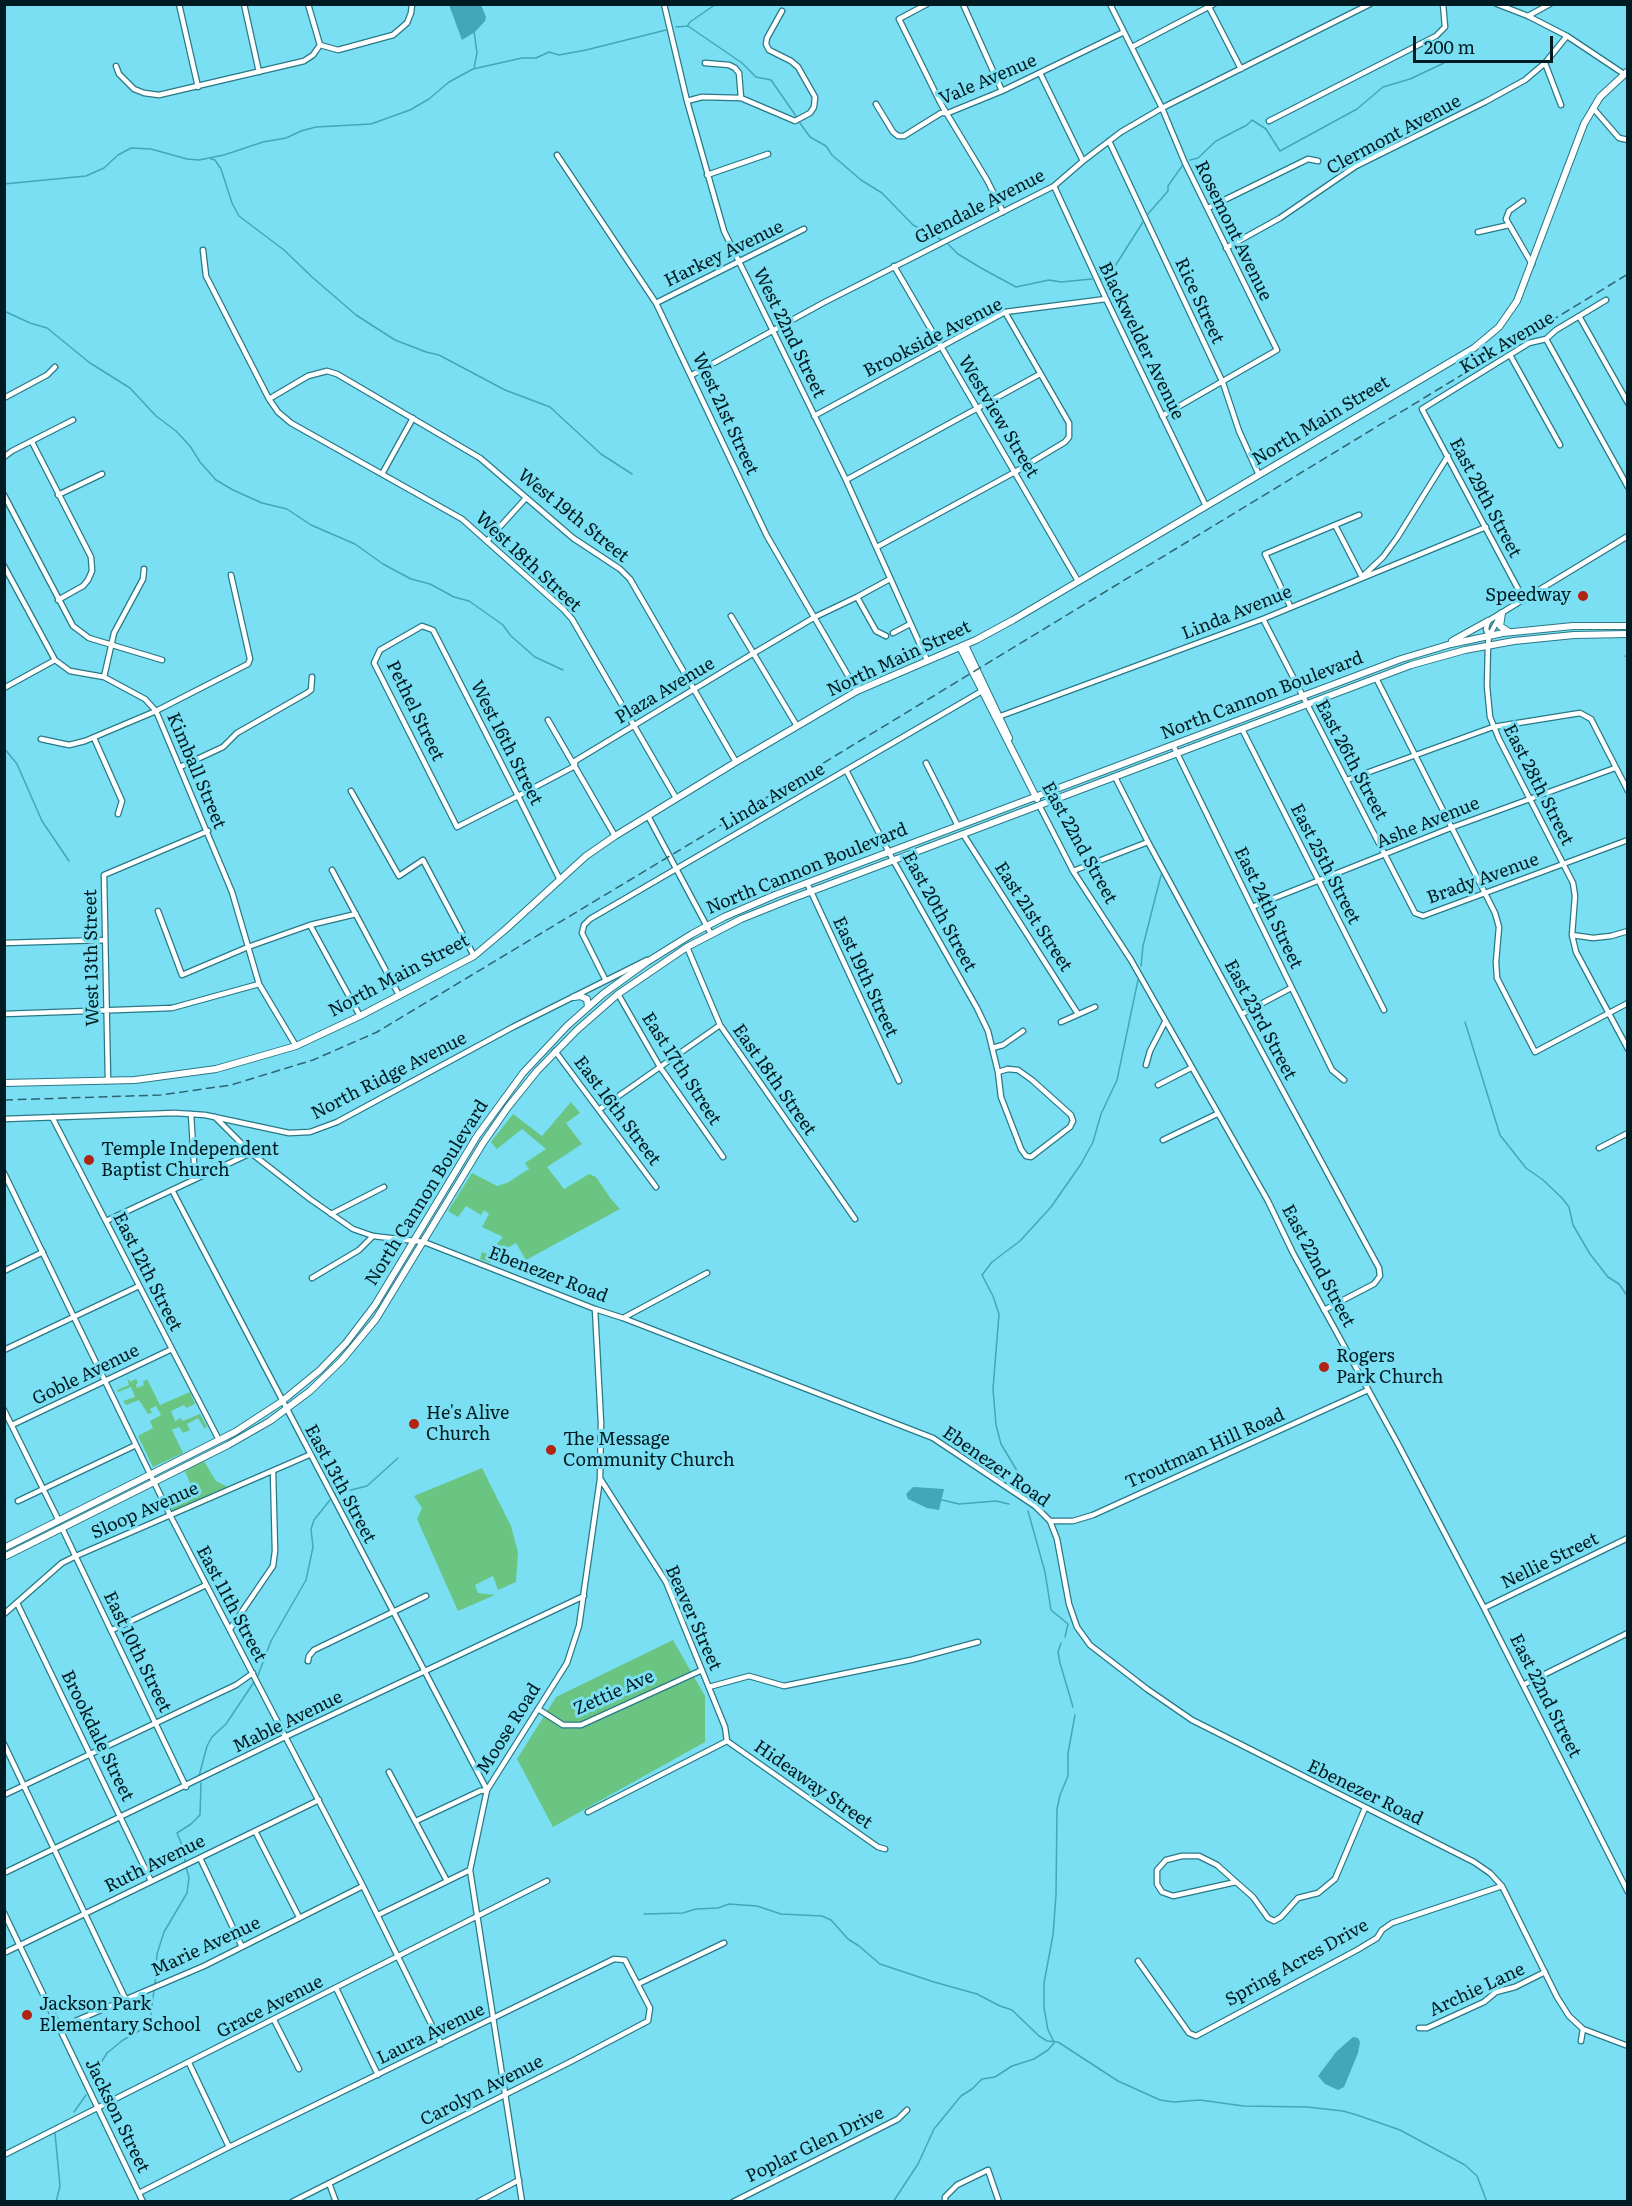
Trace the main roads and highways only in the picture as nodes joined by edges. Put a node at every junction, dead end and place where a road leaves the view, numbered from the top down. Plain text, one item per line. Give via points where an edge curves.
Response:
1 (1625, 73) edge
2 (1502, 614) road end
3 (1488, 621) road end
4 (1628, 626) edge
5 (1509, 632) junction
6 (1628, 634) edge
7 (962, 646) junction
8 (1438, 648) junction
9 (998, 718) junction
10 (1036, 797) junction
11 (1039, 805) junction
12 (574, 997) road end
13 (588, 1007) junction
14 (4, 1083) edge
15 (4, 1548) edge
16 (4, 1557) edge

1 - 7 main road, North Main Street via 1593,108 1517,301 1487,339 1013,620
2 - 5 main road via 1500,626
3 - 8 main road
4 - 5 main road, North Cannon Boulevard
5 - 8 main road, North Cannon Boulevard
6 - 11 main road, North Cannon Boulevard via 1556,636 1488,645 1425,661
7 - 9 main road, East 22nd Street
7 - 9 main road, East 22nd Street
7 - 14 main road, North Main Street via 857,691 676,798 586,856 474,956 296,1046 216,1069 158,1077
8 - 10 main road, North Cannon Boulevard
9 - 10 main road, East 22nd Street
10 - 11 main road, East 22nd Street
10 - 13 main road, North Cannon Boulevard via 742,909 659,954
11 - 16 main road, North Cannon Boulevard via 756,913 687,947 618,994 555,1051 517,1095 382,1311 326,1376 286,1410 228,1445
12 - 13 main road via 587,999
13 - 15 main road, North Cannon Boulevard via 544,1049 503,1098 375,1305 320,1370 252,1422

